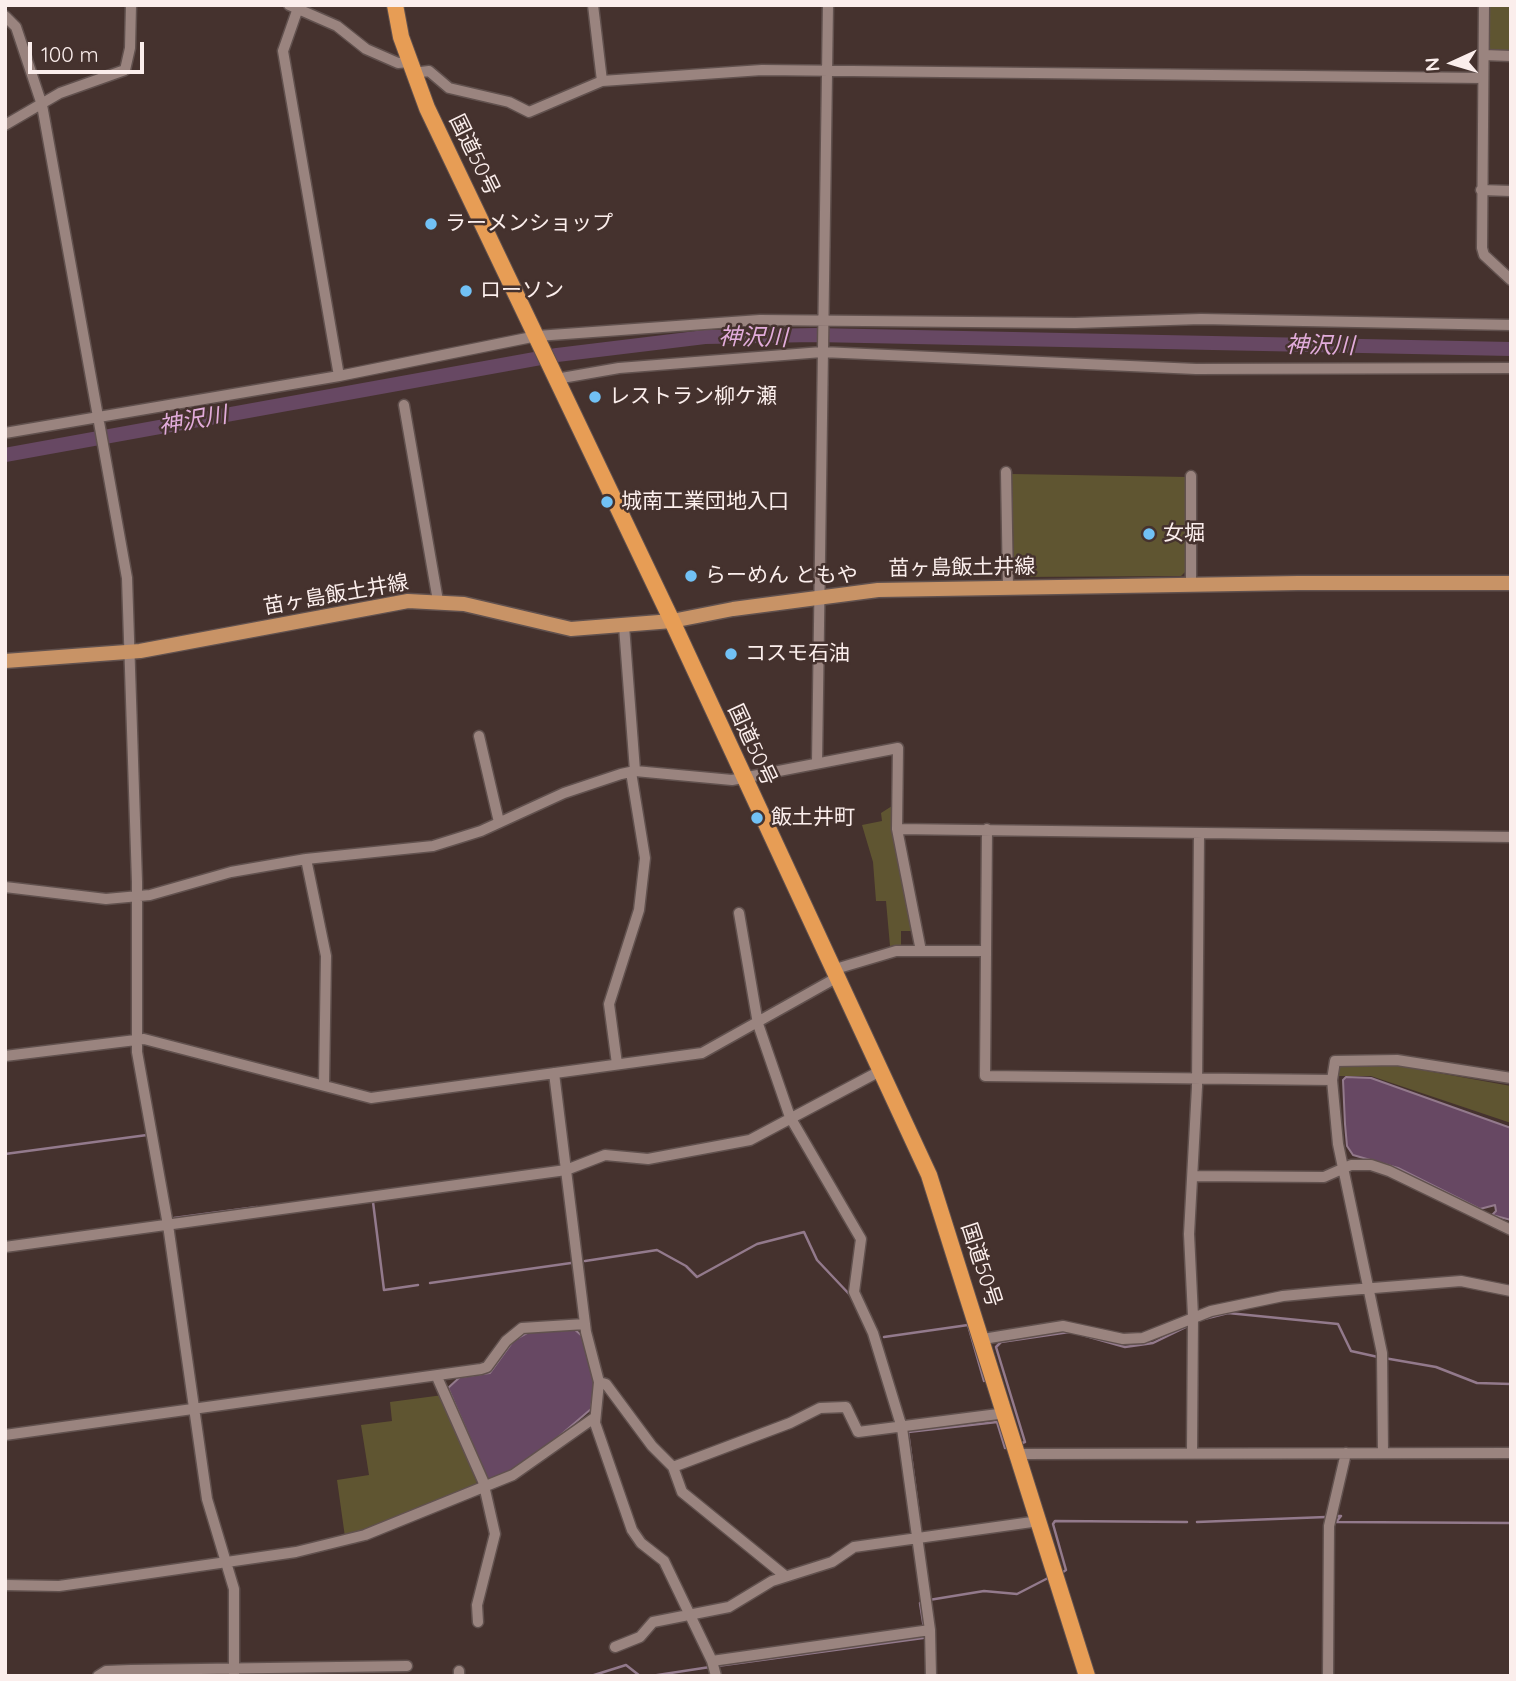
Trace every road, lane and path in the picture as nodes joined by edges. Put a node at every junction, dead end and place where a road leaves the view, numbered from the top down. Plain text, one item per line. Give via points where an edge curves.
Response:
1 (131, 5) edge
2 (395, 5) edge
3 (593, 5) edge
4 (828, 5) edge
5 (1484, 5) edge
6 (293, 8) edge
7 (5, 16) edge
8 (1483, 55) junction
9 (1511, 56) edge
10 (411, 67) junction
11 (827, 72) junction
12 (1483, 78) junction
13 (602, 81) junction
14 (43, 104) junction
15 (5, 125) edge
16 (1482, 190) junction
17 (1511, 191) edge
18 (1511, 280) edge
19 (823, 321) junction
20 (1511, 326) edge
21 (539, 341) junction
22 (822, 350) junction
23 (1511, 368) edge
24 (339, 376) junction
25 (555, 377) junction
26 (404, 405) dead end
27 (100, 421) junction
28 (5, 433) edge
29 (1006, 472) dead end
30 (1191, 476) dead end
31 (1511, 583) edge
32 (1191, 585) junction
33 (1008, 587) junction
34 (820, 597) junction
35 (438, 601) junction
36 (672, 621) junction
37 (624, 626) junction
38 (130, 652) junction
39 (5, 661) edge
40 (479, 736) dead end
41 (817, 763) junction
42 (633, 772) junction
43 (743, 776) junction
44 (499, 822) junction
45 (897, 829) junction
46 (987, 829) junction
47 (1199, 835) junction
48 (1511, 837) edge
49 (306, 859) junction
50 (5, 887) edge
51 (138, 897) junction
52 (739, 913) dead end
53 (922, 951) junction
54 (986, 951) junction
55 (834, 974) junction
56 (758, 1024) junction
57 (136, 1041) junction
58 (5, 1056) edge
59 (617, 1064) junction
60 (880, 1071) junction
61 (554, 1073) junction
62 (1195, 1078) junction
63 (1511, 1078) edge
64 (1332, 1080) junction
65 (324, 1084) junction
66 (790, 1117) junction
67 (566, 1170) junction
68 (1342, 1170) junction
69 (1194, 1176) junction
70 (168, 1224) junction
71 (1511, 1230) edge
72 (5, 1247) edge
73 (1367, 1289) junction
74 (1511, 1291) edge
75 (1193, 1315) junction
76 (585, 1324) junction
77 (983, 1339) junction
78 (437, 1377) junction
79 (599, 1382) junction
80 (194, 1409) junction
81 (1006, 1413) junction
82 (594, 1418) junction
83 (902, 1428) junction
84 (5, 1435) edge
85 (1192, 1451) junction
86 (1346, 1453) junction
87 (1383, 1453) junction
88 (1511, 1453) edge
89 (1019, 1454) junction
90 (673, 1467) junction
91 (484, 1487) junction
92 (1039, 1521) junction
93 (919, 1537) junction
94 (224, 1563) junction
95 (783, 1575) junction
96 (5, 1585) edge
97 (690, 1615) junction
98 (478, 1622) dead end
99 (930, 1630) junction
100 (615, 1647) dead end
101 (712, 1661) junction
102 (407, 1666) dead end
103 (234, 1672) edge
104 (98, 1676) edge
105 (716, 1676) edge
106 (931, 1676) edge
107 (1087, 1676) edge
108 (1328, 1676) edge

1 - 14 street via 125,70 79,85
2 - 10 highway, 国道50号
3 - 13 street
4 - 11 street
5 - 8 street
6 - 10 street via 337,26 366,50
6 - 24 street via 283,51
7 - 14 street via 16,27
8 - 9 street
8 - 12 street
10 - 13 street via 426,70 449,88 509,102 529,112
10 - 21 highway, 国道50号
11 - 12 street
11 - 13 street via 762,70
11 - 19 street
12 - 16 street
14 - 15 street
14 - 27 street
16 - 17 street
16 - 18 street via 1483,255
19 - 20 street via 1201,319
19 - 21 street via 760,320
19 - 22 street
21 - 24 street
21 - 25 highway, 国道50号
22 - 23 street via 1196,369
22 - 25 street
22 - 34 street
24 - 27 street
25 - 36 highway, 国道50号
26 - 35 street
27 - 28 street
27 - 38 street via 127,578
29 - 33 street
30 - 32 street
31 - 32 main road, 苗ヶ島飯土井線
32 - 33 main road, 苗ヶ島飯土井線
33 - 34 main road, 苗ヶ島飯土井線 via 878,590
34 - 36 main road, 苗ヶ島飯土井線
34 - 41 street
35 - 37 main road, 苗ヶ島飯土井線 via 571,629
35 - 38 main road, 苗ヶ島飯土井線 via 408,601
36 - 37 main road, 苗ヶ島飯土井線
36 - 43 highway, 国道50号
37 - 42 street
38 - 39 main road, 苗ヶ島飯土井線
38 - 51 street
40 - 44 street
41 - 43 street
41 - 45 street via 898,748
42 - 43 street via 732,780
42 - 44 street via 564,793
42 - 59 street via 645,858 639,910 609,1004
43 - 55 highway, 国道50号
44 - 49 street via 433,846
45 - 46 street
45 - 53 street
46 - 47 street
46 - 54 street
47 - 48 street
47 - 62 street
49 - 51 street via 231,872
49 - 65 street via 326,956
50 - 51 street via 90,898
51 - 57 street
52 - 56 street
53 - 54 street
53 - 55 street via 897,951
54 - 62 street via 985,1076
55 - 56 street
55 - 60 highway, 国道50号
56 - 59 street via 702,1053
56 - 66 street
57 - 58 street
57 - 65 street via 164,1042
57 - 70 street
59 - 61 street
60 - 66 street
60 - 77 highway, 国道50号 via 929,1175
61 - 65 street via 371,1098
61 - 67 street
62 - 64 street
62 - 69 street
63 - 64 street via 1397,1060 1335,1061
64 - 68 street
66 - 67 street via 750,1140 648,1159 605,1155
66 - 83 street via 861,1239 854,1292 873,1333
67 - 70 street
67 - 76 street
68 - 69 street via 1324,1177
68 - 71 street via 1360,1163 1389,1171
68 - 73 street
69 - 75 street via 1189,1234
70 - 72 street
70 - 80 street
73 - 74 street via 1461,1281
73 - 75 street via 1283,1296
73 - 87 street via 1382,1353
75 - 77 street via 1143,1338 1123,1339 1063,1326
75 - 85 street
76 - 78 street via 522,1328 487,1367
76 - 79 street
77 - 81 highway, 国道50号
78 - 80 street
78 - 91 street
79 - 82 street
79 - 90 street via 606,1384
80 - 84 street
80 - 94 street via 207,1499
81 - 83 street
81 - 89 highway, 国道50号
82 - 91 street via 524,1468
82 - 97 street via 632,1530 640,1543 664,1561
83 - 90 street via 858,1432 846,1407 816,1409
83 - 93 street
85 - 86 street
85 - 89 street
86 - 87 street
86 - 108 street via 1329,1526
87 - 88 street
89 - 92 highway, 国道50号
90 - 95 street via 682,1492
91 - 94 street via 365,1535
91 - 98 street via 496,1539 477,1605
92 - 93 street
92 - 107 highway, 国道50号
93 - 95 street via 854,1547 832,1562
93 - 99 street
94 - 96 street via 60,1586
94 - 103 street via 235,1596
95 - 97 street via 729,1607
97 - 100 street via 653,1622 640,1637
97 - 101 street
99 - 101 street
99 - 106 street
101 - 105 street
102 - 103 street
103 - 104 street via 106,1671

